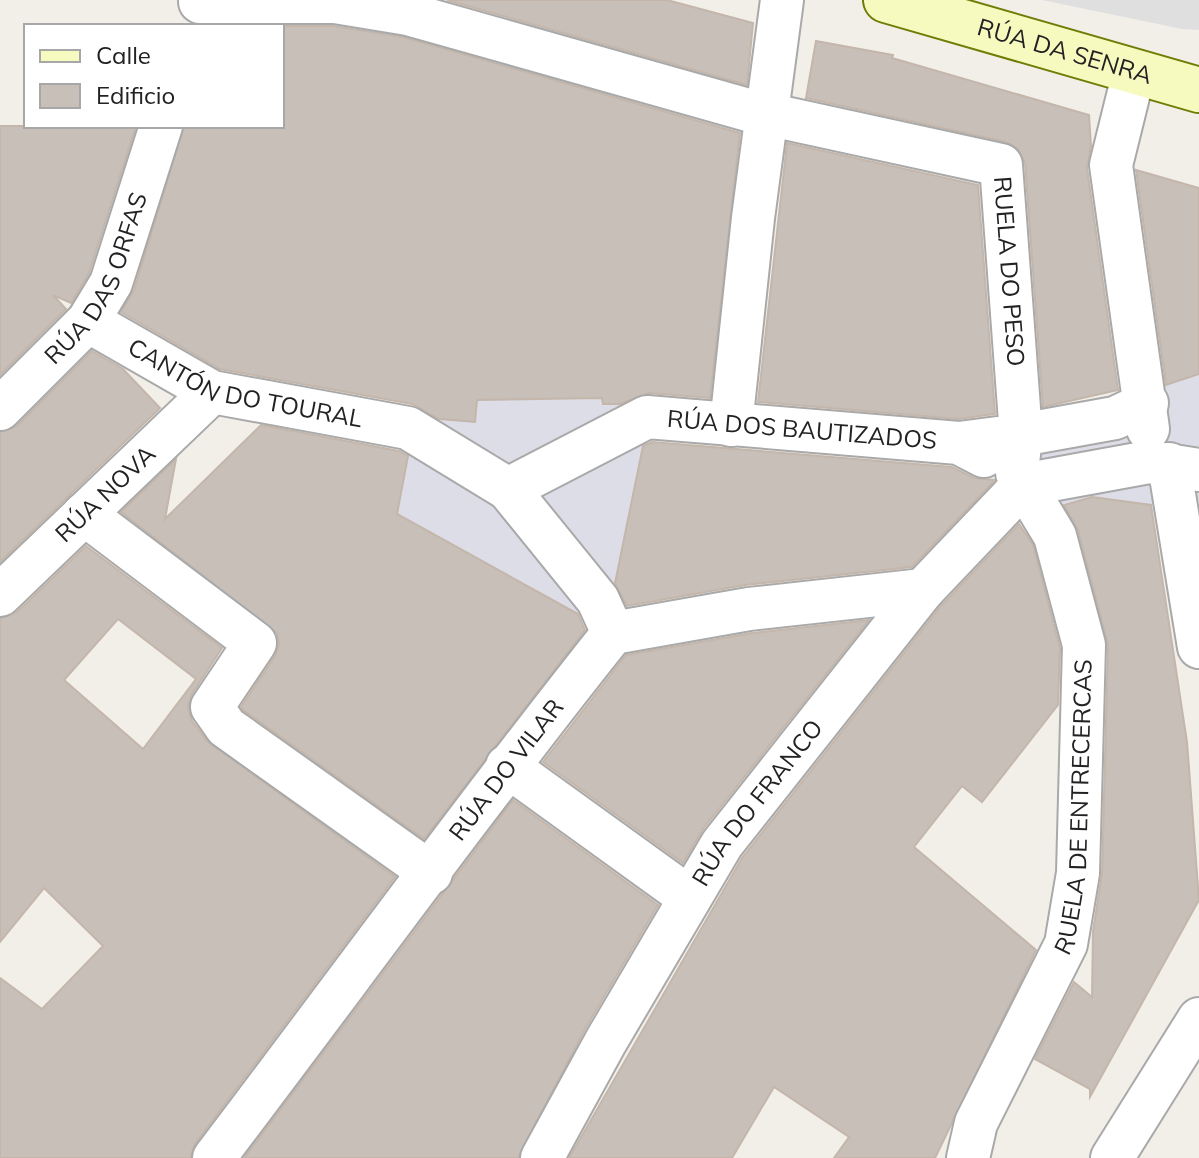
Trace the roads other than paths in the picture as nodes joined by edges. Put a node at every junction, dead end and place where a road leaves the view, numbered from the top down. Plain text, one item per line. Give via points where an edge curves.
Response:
1 (782, 0) edge
2 (886, 0) edge
3 (197, 9) edge
4 (1134, 72) junction
5 (1199, 90) edge
6 (772, 115) junction
7 (160, 128) edge
8 (88, 321) junction
9 (212, 392) junction
10 (1147, 403) junction
11 (0, 409) edge
12 (731, 425) junction
13 (1020, 464) junction
14 (1172, 465) edge
15 (508, 489) junction
16 (84, 514) junction
17 (923, 590) junction
18 (0, 595) edge
19 (613, 633) junction
20 (1199, 647) edge
21 (507, 766) junction
22 (431, 873) junction
23 (690, 898) junction
24 (1199, 1019) edge
25 (214, 1158) edge
26 (542, 1158) edge
27 (968, 1158) edge
28 (1112, 1158) edge

1 - 6 street
2 - 4 street, RÚA DA SENRA
3 - 6 street via 335,2 408,14
4 - 5 street, RÚA DA SENRA
4 - 10 street via 1111,165
6 - 12 street via 747,266
6 - 13 street, RUELA DO PESO via 1001,165
7 - 8 street, RÚA DAS ORFAS via 111,283
8 - 9 street, CANTÓN DO TOURAL
8 - 11 street, RÚA DAS ORFAS
9 - 15 street, CANTÓN DO TOURAL via 408,428
9 - 16 street, RÚA NOVA
10 - 13 street
10 - 14 street
12 - 13 street, RÚA DOS BAUTIZADOS via 959,443
12 - 15 street, RÚA DOS BAUTIZADOS via 647,417
13 - 14 street
13 - 17 street, RÚA DO FRANCO
13 - 27 street, RUELA DE ENTRECERCAS via 1055,536 1084,645 1078,873 1066,944 976,1123
14 - 20 street
15 - 19 street via 598,600
16 - 18 street, RÚA NOVA
16 - 22 street via 255,643 212,707 226,727
17 - 19 street via 749,609
17 - 23 street, RÚA DO FRANCO via 722,844
19 - 21 street, RÚA DO VILAR
21 - 22 street, RÚA DO VILAR
21 - 23 street
22 - 25 street, RÚA DO VILAR
23 - 26 street, RÚA DO FRANCO
24 - 28 street

